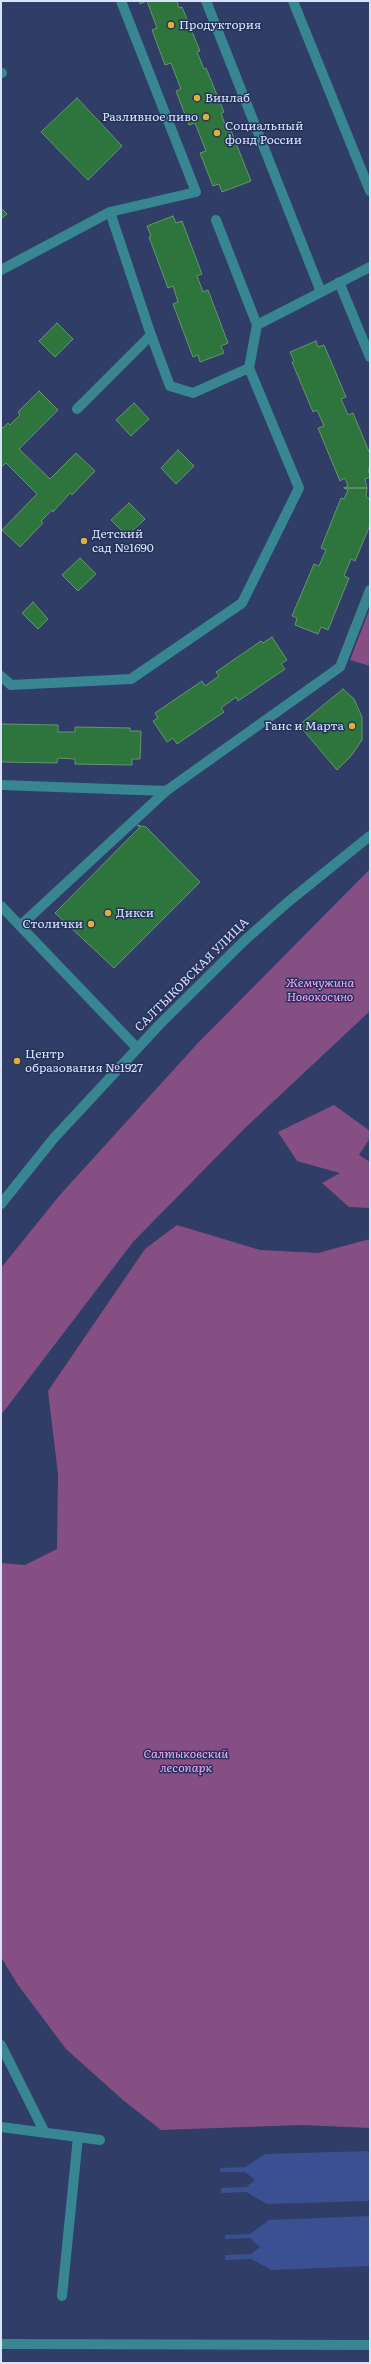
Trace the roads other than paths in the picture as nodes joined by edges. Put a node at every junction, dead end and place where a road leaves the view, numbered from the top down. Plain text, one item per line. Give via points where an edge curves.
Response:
1 (121, 1) edge
2 (206, 1) edge
3 (293, 1) edge
4 (370, 191) edge
5 (110, 212) junction
6 (216, 220) dead end
7 (370, 267) edge
8 (1, 270) edge
9 (339, 282) junction
10 (322, 292) junction
11 (257, 324) junction
12 (151, 335) junction
13 (370, 357) edge
14 (249, 368) junction
15 (77, 409) dead end
16 (370, 590) edge
17 (1, 676) edge
18 (1, 785) edge
19 (166, 791) junction
20 (370, 836) edge
21 (1, 906) edge
22 (20, 926) junction
23 (137, 1048) junction
24 (1, 1204) edge
25 (1, 2045) edge
26 (1, 2127) edge
27 (45, 2133) junction
28 (78, 2137) junction
29 (100, 2140) dead end
30 (62, 2296) dead end
31 (1, 2344) edge
32 (370, 2344) edge

1 - 5 street via 196,192
2 - 10 street
3 - 4 street
5 - 8 street
5 - 12 street
6 - 11 street
7 - 9 street
9 - 10 street
9 - 13 street
10 - 11 street
11 - 14 street
12 - 14 street via 170,386 192,393
12 - 15 street
14 - 17 street via 299,488 242,603 131,679 11,685
16 - 19 street via 340,667
18 - 19 street
19 - 22 street
20 - 23 street, САЛТЫКОВСКАЯ УЛИЦА via 245,940
21 - 22 street
22 - 23 street
23 - 24 street, САЛТЫКОВСКАЯ УЛИЦА via 54,1138
25 - 27 street
26 - 27 street
27 - 28 street
28 - 29 street
28 - 30 street
31 - 32 street

